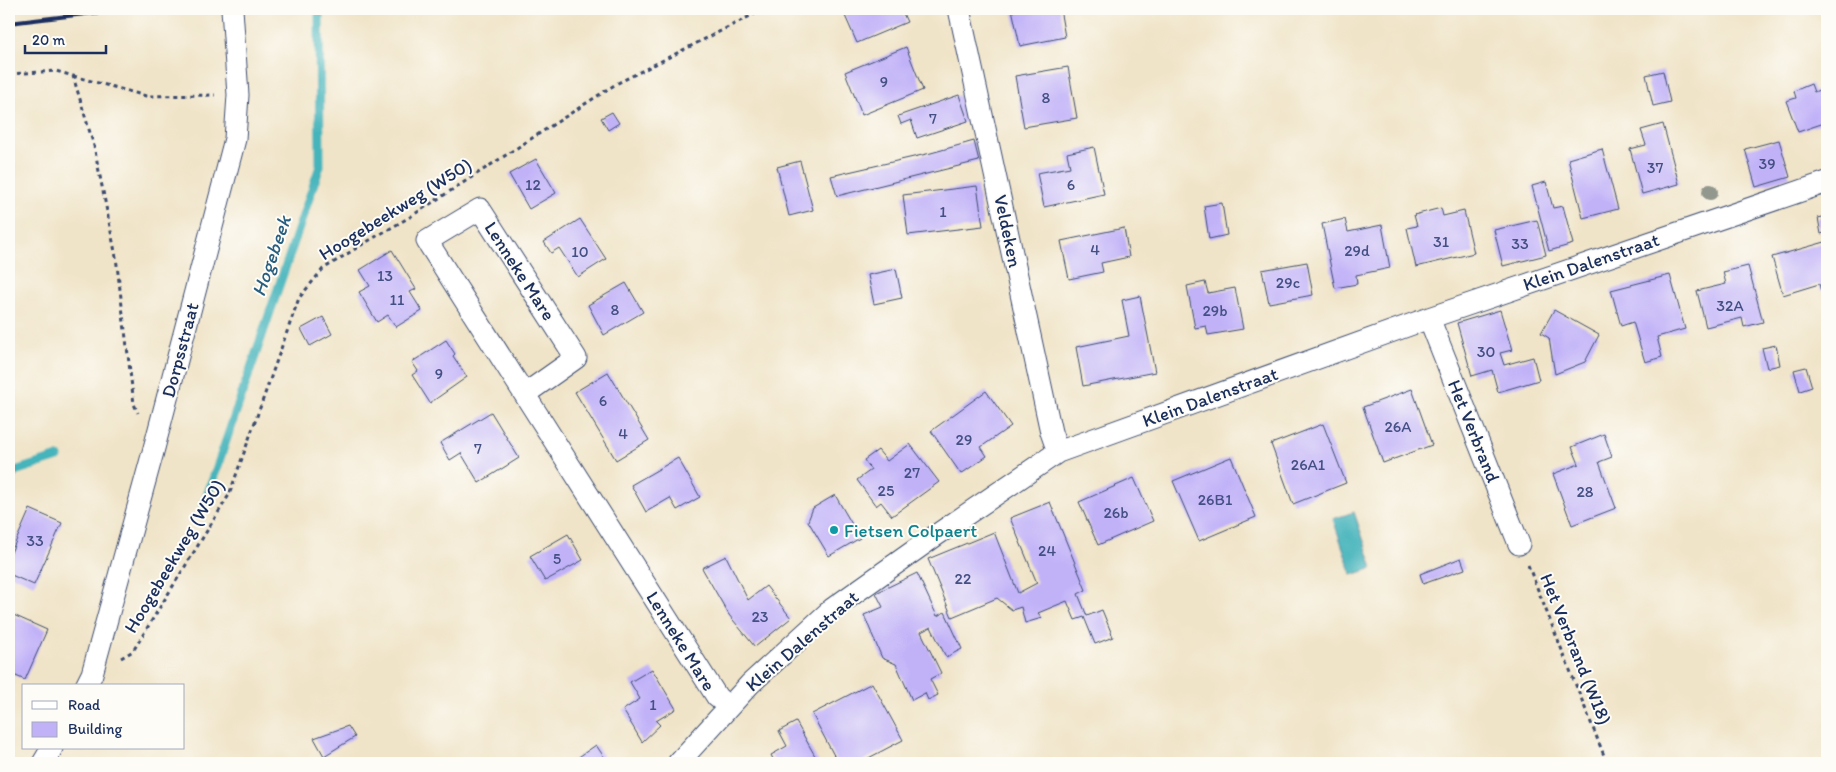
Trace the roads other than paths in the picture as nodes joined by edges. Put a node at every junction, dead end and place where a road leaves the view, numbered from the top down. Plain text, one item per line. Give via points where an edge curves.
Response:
1 (232, 9) edge
2 (959, 9) edge
3 (1827, 182) edge
4 (1429, 318) junction
5 (525, 394) junction
6 (1058, 452) junction
7 (1519, 544) road end
8 (89, 680) edge
9 (729, 708) junction
10 (51, 750) edge
11 (43, 763) edge
12 (678, 763) edge

1 - 8 street, Dorpsstraat via 238,95 235,139
2 - 6 street, Veldeken
3 - 4 street, Klein Dalenstraat
4 - 6 street, Klein Dalenstraat
4 - 7 street, Het Verbrand
5 - 5 street, Lenneke Mare via 427,241 480,209 576,358
5 - 9 street, Lenneke Mare via 717,697
6 - 9 street, Klein Dalenstraat via 832,609 750,684
9 - 12 street, Klein Dalenstraat
10 - 11 street

